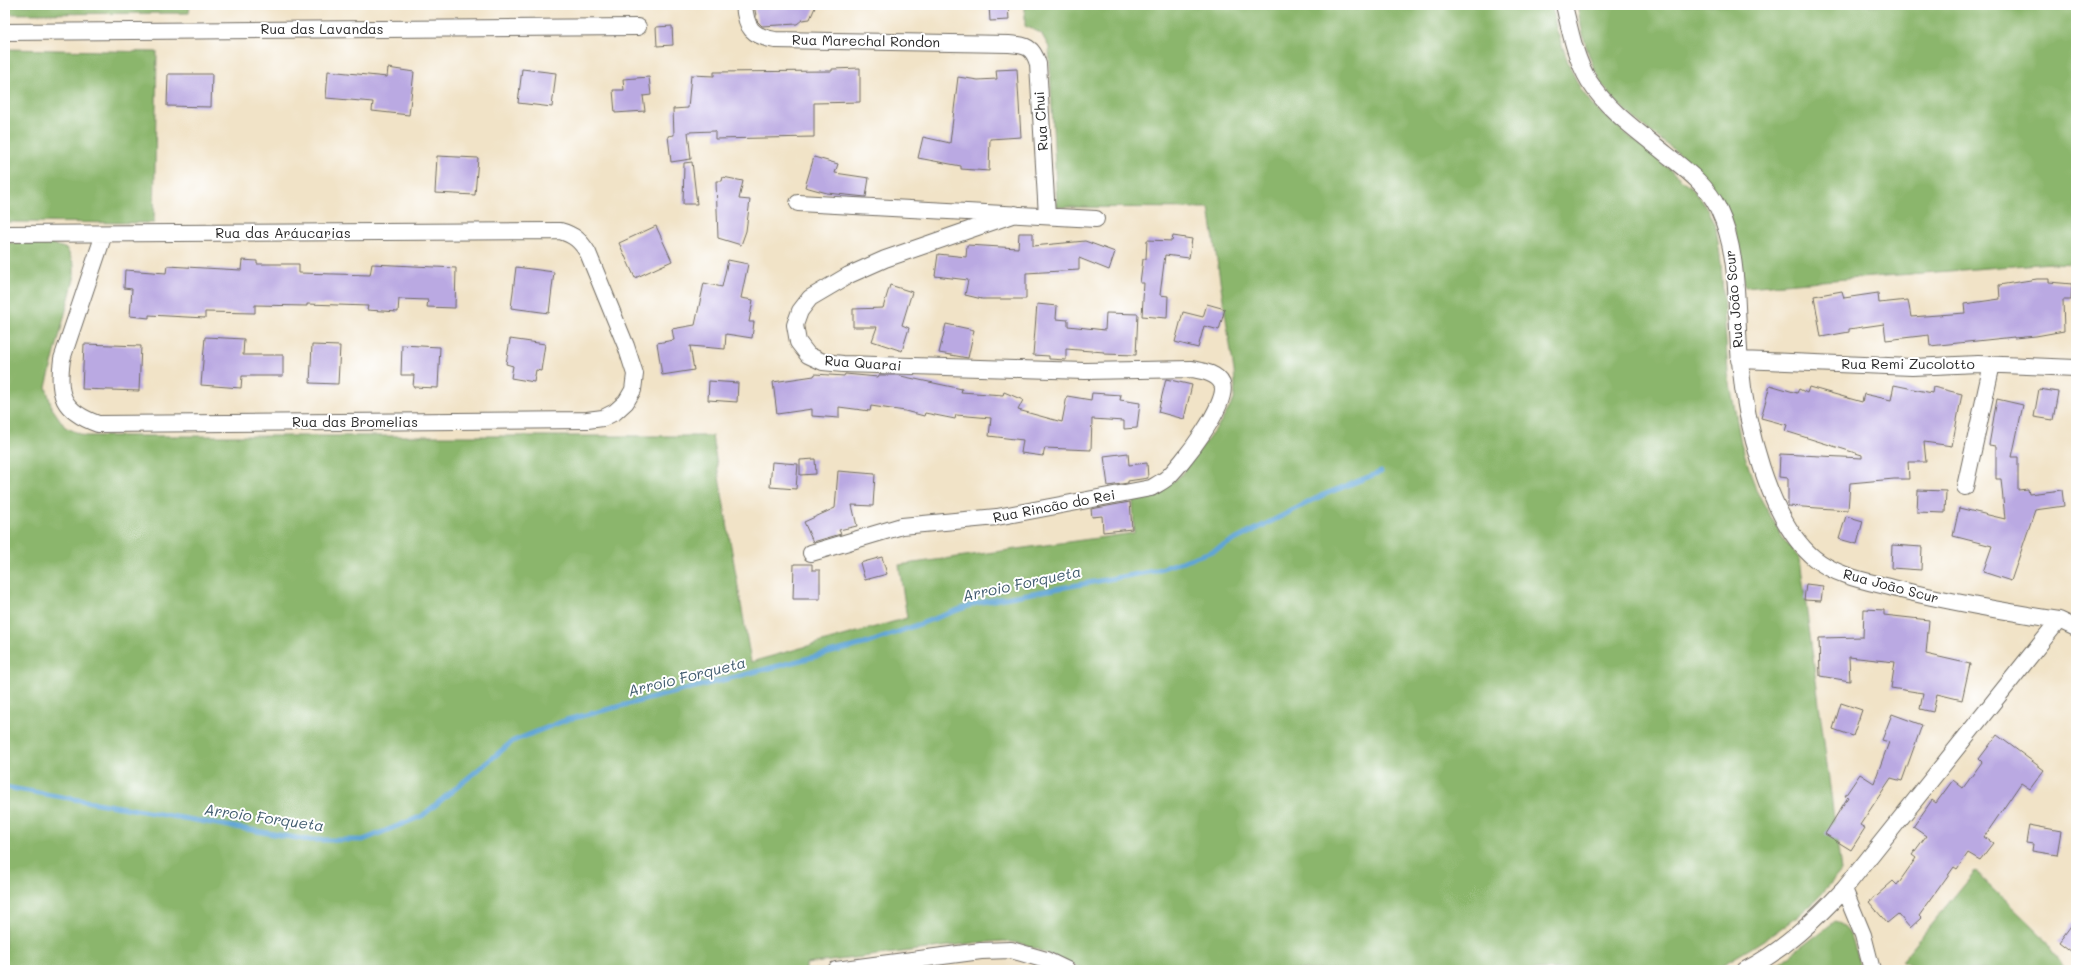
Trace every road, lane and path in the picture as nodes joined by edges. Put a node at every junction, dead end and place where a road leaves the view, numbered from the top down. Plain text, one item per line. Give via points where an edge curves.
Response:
1 (744, 5) edge
2 (1564, 5) edge
3 (638, 27) dead end
4 (5, 32) edge
5 (1009, 44) joint
6 (798, 203) dead end
7 (1015, 214) junction
8 (1048, 216) junction
9 (1096, 219) dead end
10 (560, 231) joint
11 (5, 234) edge
12 (104, 234) junction
13 (1739, 360) junction
14 (1992, 364) junction
15 (2076, 368) edge
16 (1206, 372) joint
17 (1965, 487) dead end
18 (812, 553) dead end
19 (2059, 620) junction
20 (2076, 628) edge
21 (1844, 889) junction
22 (836, 970) edge
23 (1067, 970) edge
24 (1746, 970) edge
25 (1872, 970) edge

1 - 5 street, Rua Marechal Rondon via 745,21 752,31 762,38
2 - 13 street, Rua João Scur via 1578,56 1588,80 1604,100 1694,177 1709,192 1718,209 1733,258
3 - 4 street, Rua das Lavandas
5 - 8 street, Rua Chui via 1029,48 1035,54 1038,64
6 - 7 street
7 - 8 street
7 - 16 street, Rua Quarai via 885,260 849,275 810,298 800,311 795,325 798,342 808,355 823,362 843,364 1085,372 1192,369
8 - 9 street
10 - 12 street, Rua das Aráucarias
10 - 12 street, Rua das Bromelias via 573,235 588,252 635,374 633,390 626,402 603,418 98,424 87,420 68,408 61,395 59,378 62,359
11 - 12 street, Rua das Aráucarias
13 - 14 street, Rua Remi Zucolotto via 1912,366
13 - 19 street, Rua João Scur via 1747,411 1768,483 1787,525 1815,559 1833,569 1870,582 1952,603
14 - 15 street, Rua Remi Zucolotto
14 - 17 street
16 - 18 street, Rua Rincão do Rei via 1222,384 1222,395 1215,413 1192,449 1167,478 1151,488 997,517 902,526
19 - 20 street, Rua João Scur
19 - 21 street
21 - 24 street via 1813,922
21 - 25 street via 1863,935
22 - 23 street via 980,951 1011,950 1046,960

